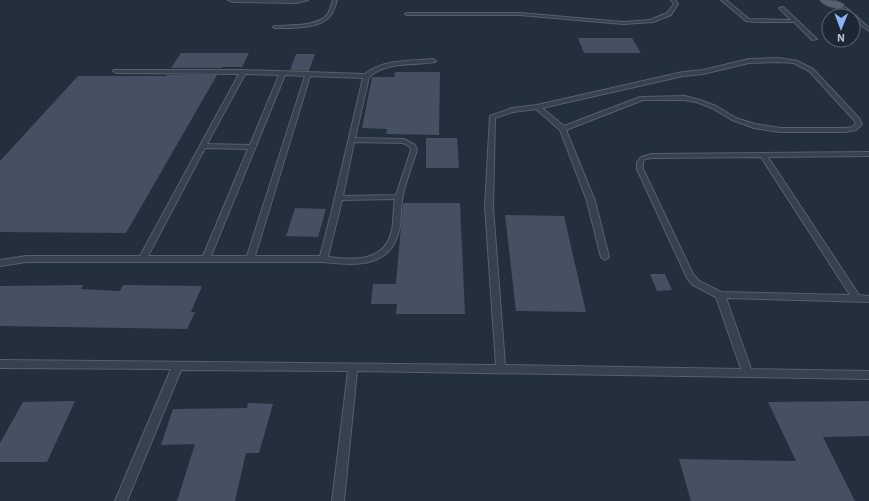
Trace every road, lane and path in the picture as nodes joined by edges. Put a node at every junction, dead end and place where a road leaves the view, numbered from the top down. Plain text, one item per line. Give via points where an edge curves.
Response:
1 (230, 0) edge
2 (306, 0) edge
3 (335, 0) edge
4 (673, 0) edge
5 (724, 0) edge
6 (826, 0) edge
7 (835, 2) edge
8 (781, 8) dead end
9 (407, 14) dead end
10 (796, 21) junction
11 (275, 27) dead end
12 (814, 39) dead end
13 (433, 61) dead end
14 (116, 71) dead end
15 (243, 72) junction
16 (283, 73) junction
17 (308, 74) junction
18 (366, 76) junction
19 (537, 107) junction
20 (564, 129) junction
21 (351, 140) junction
22 (203, 146) junction
23 (252, 147) junction
24 (869, 154) edge
25 (763, 155) junction
26 (399, 197) junction
27 (338, 198) junction
28 (605, 257) dead end
29 (143, 258) junction
30 (206, 258) junction
31 (250, 259) junction
32 (323, 259) junction
33 (0, 263) edge
34 (720, 295) junction
35 (857, 299) junction
36 (869, 299) edge
37 (0, 364) edge
38 (178, 366) junction
39 (353, 367) junction
40 (501, 370) junction
41 (748, 374) junction
42 (869, 375) edge
43 (121, 501) edge
44 (338, 501) edge

1 - 2 lane
3 - 11 lane via 327,17 321,21
4 - 9 lane via 676,4 669,14 651,20 623,22 520,14
5 - 10 lane via 748,20
6 - 7 main road
8 - 10 lane
10 - 12 lane
13 - 18 lane via 380,66 370,70
14 - 15 lane
15 - 16 lane
15 - 22 lane
16 - 17 lane
16 - 23 lane
17 - 18 lane
17 - 31 lane
18 - 21 lane
19 - 20 lane
19 - 20 lane via 749,61 780,60 795,62 811,70 859,124 854,129 845,130 780,130 754,126 734,119 698,101 685,98 642,98
19 - 40 lane via 512,110 492,117 489,207
20 - 28 lane via 591,201
21 - 26 lane via 404,141 413,146 414,150
21 - 27 lane
22 - 23 lane
22 - 29 lane
23 - 30 lane
24 - 25 lane
25 - 34 lane via 652,156 643,158 640,162 640,169 690,276 696,283
25 - 35 lane
26 - 27 lane
26 - 32 lane via 394,236 380,256 349,262
27 - 32 lane
29 - 30 lane
29 - 33 lane via 26,259
30 - 31 lane
31 - 32 lane
34 - 35 lane
34 - 41 lane
35 - 36 lane
37 - 38 lane
38 - 39 lane
38 - 43 lane
39 - 40 lane
39 - 44 lane
40 - 41 lane
41 - 42 lane

